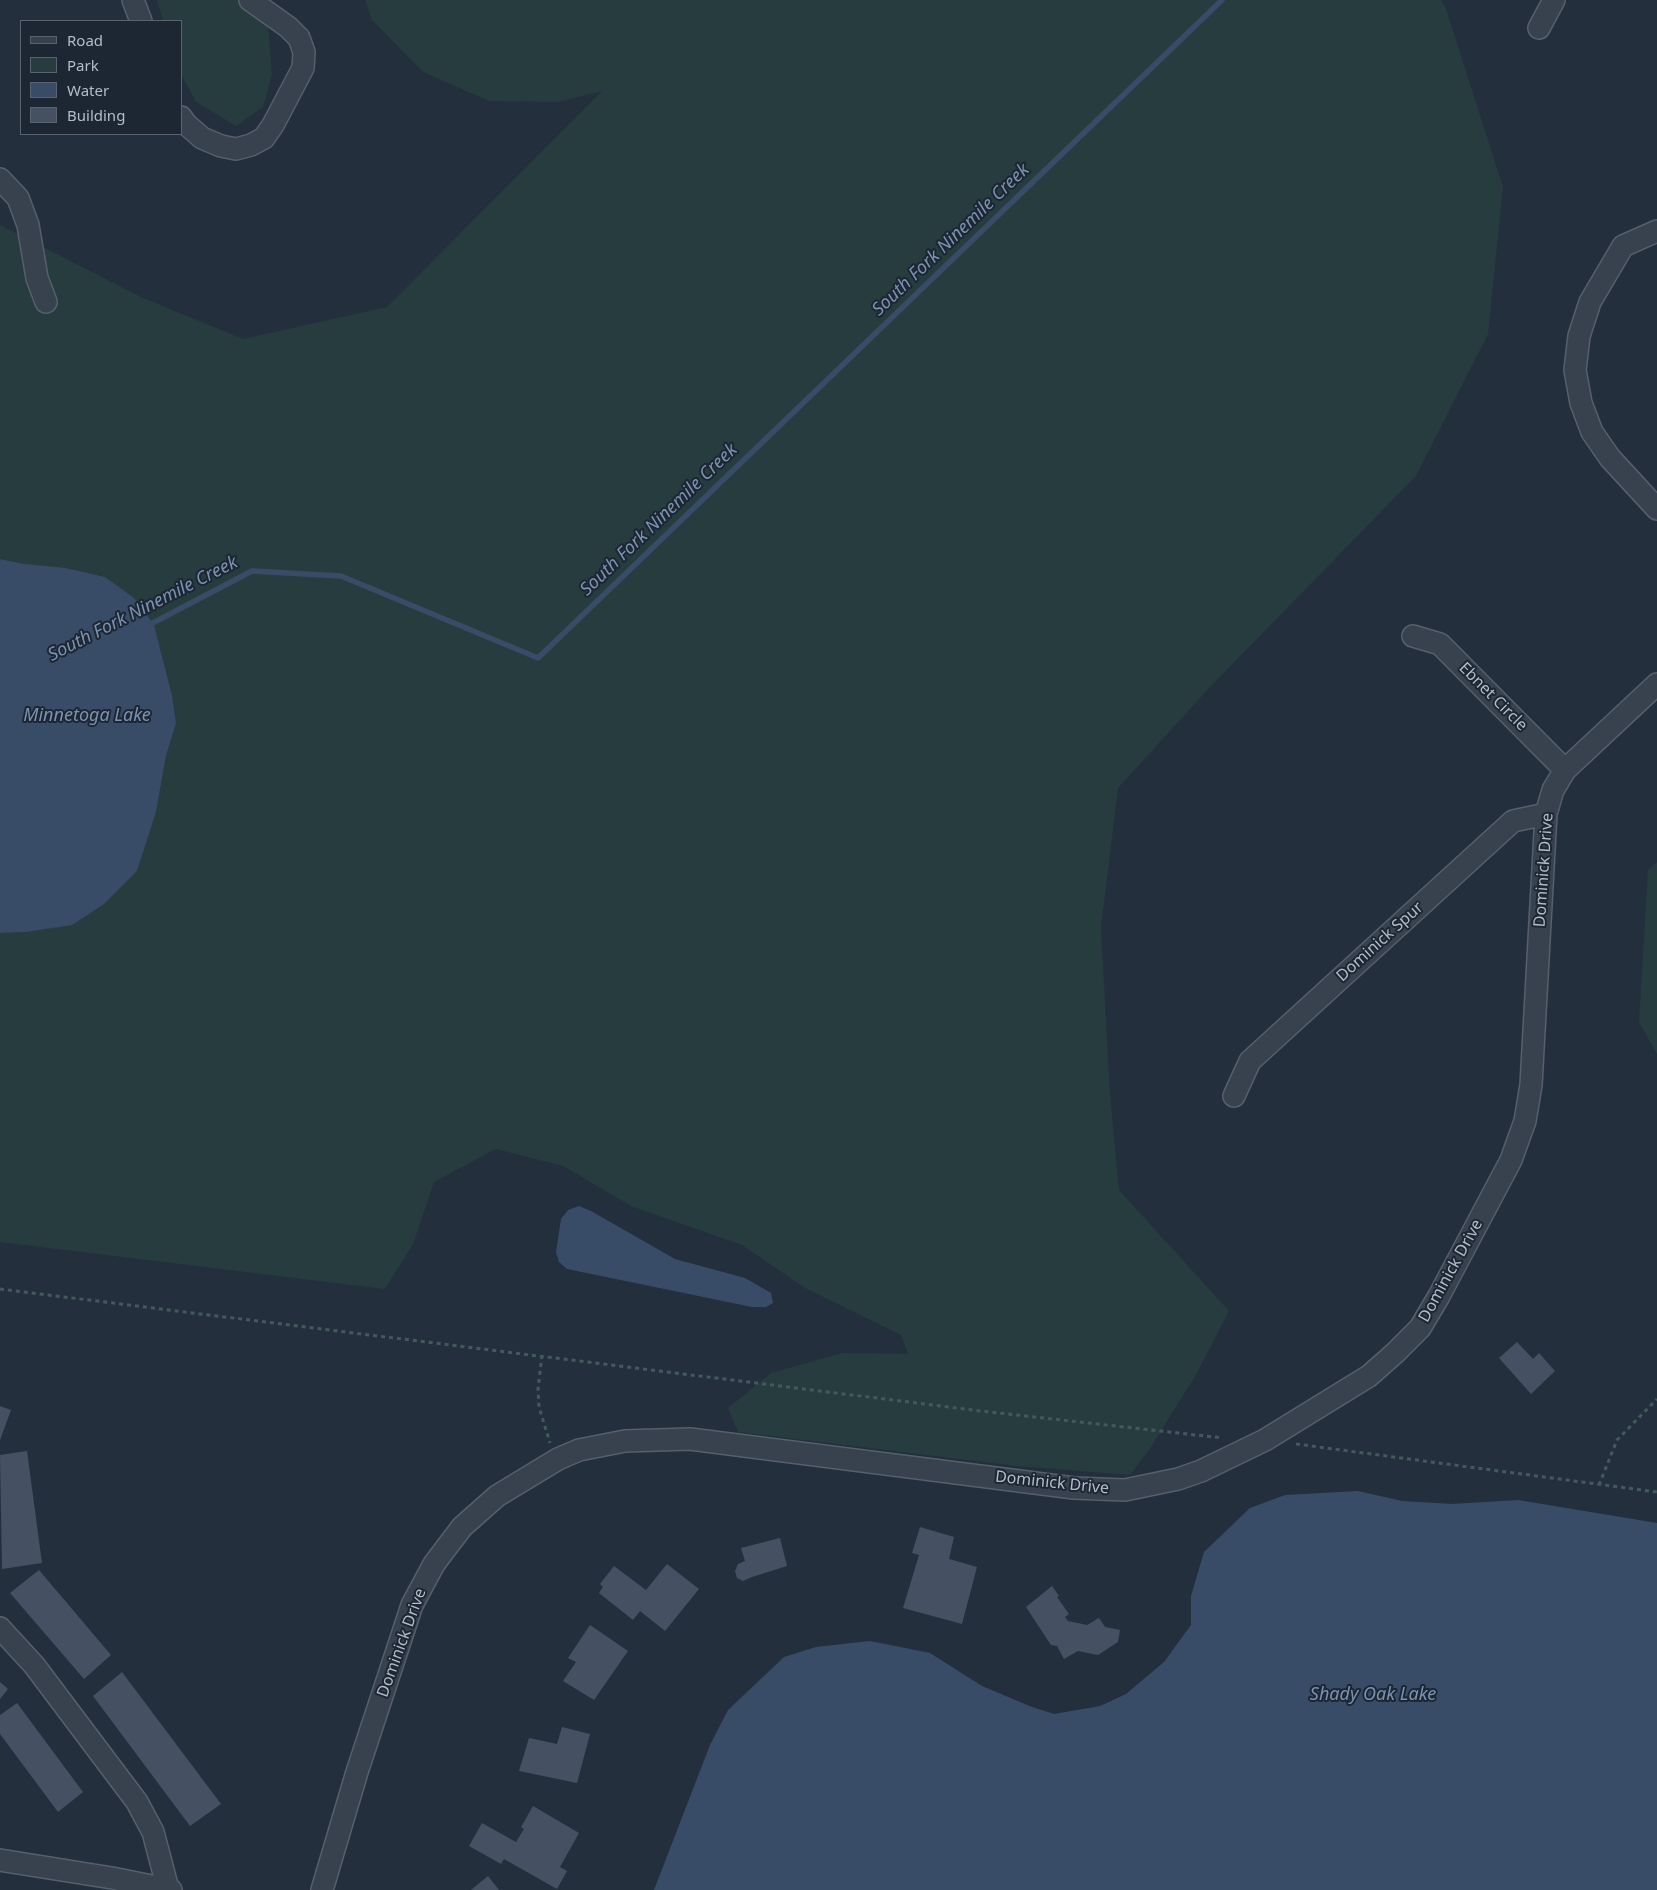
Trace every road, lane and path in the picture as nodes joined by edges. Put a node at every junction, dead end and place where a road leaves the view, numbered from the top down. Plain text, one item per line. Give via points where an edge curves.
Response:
1 (133, 0) edge
2 (250, 0) edge
3 (1554, 0) edge
4 (141, 20) edge
5 (1539, 28) dead end
6 (182, 118) edge
7 (0, 179) edge
8 (1657, 231) edge
9 (46, 302) dead end
10 (1657, 509) edge
11 (1413, 636) dead end
12 (1657, 684) edge
13 (1565, 770) junction
14 (1546, 814) junction
15 (1234, 1096) dead end
16 (0, 1289) edge
17 (542, 1355) junction
18 (1657, 1399) edge
19 (1227, 1438) dead end
20 (1266, 1440) junction
21 (551, 1446) dead end
22 (1599, 1485) junction
23 (1657, 1492) edge
24 (0, 1628) edge
25 (0, 1860) edge
26 (169, 1890) edge
27 (322, 1890) edge

1 - 4 street
2 - 6 street via 288,27 299,38 304,52 303,68 273,125 264,138 236,149 202,138
3 - 5 street
7 - 9 street via 18,198 28,225 37,278
8 - 10 street via 1624,246 1590,302 1579,336 1575,370 1581,403 1592,432 1610,458
11 - 13 street, Ebnet Circle via 1440,644
12 - 13 street, Dominick Drive
13 - 14 street, Dominick Drive via 1553,790
14 - 15 street, Dominick Spur via 1513,820 1250,1061
14 - 20 street, Dominick Drive via 1531,1085 1525,1120 1511,1160 1420,1328 1370,1376
16 - 17 path
17 - 19 path
17 - 21 path via 539,1407
18 - 22 path via 1617,1440
20 - 22 path
20 - 27 street, Dominick Drive via 1193,1474 1125,1490 1074,1488 690,1439 625,1441 579,1450 558,1460 497,1496 462,1527 434,1564 412,1605
22 - 23 path
24 - 26 street via 34,1665 137,1802 153,1832
25 - 26 street

